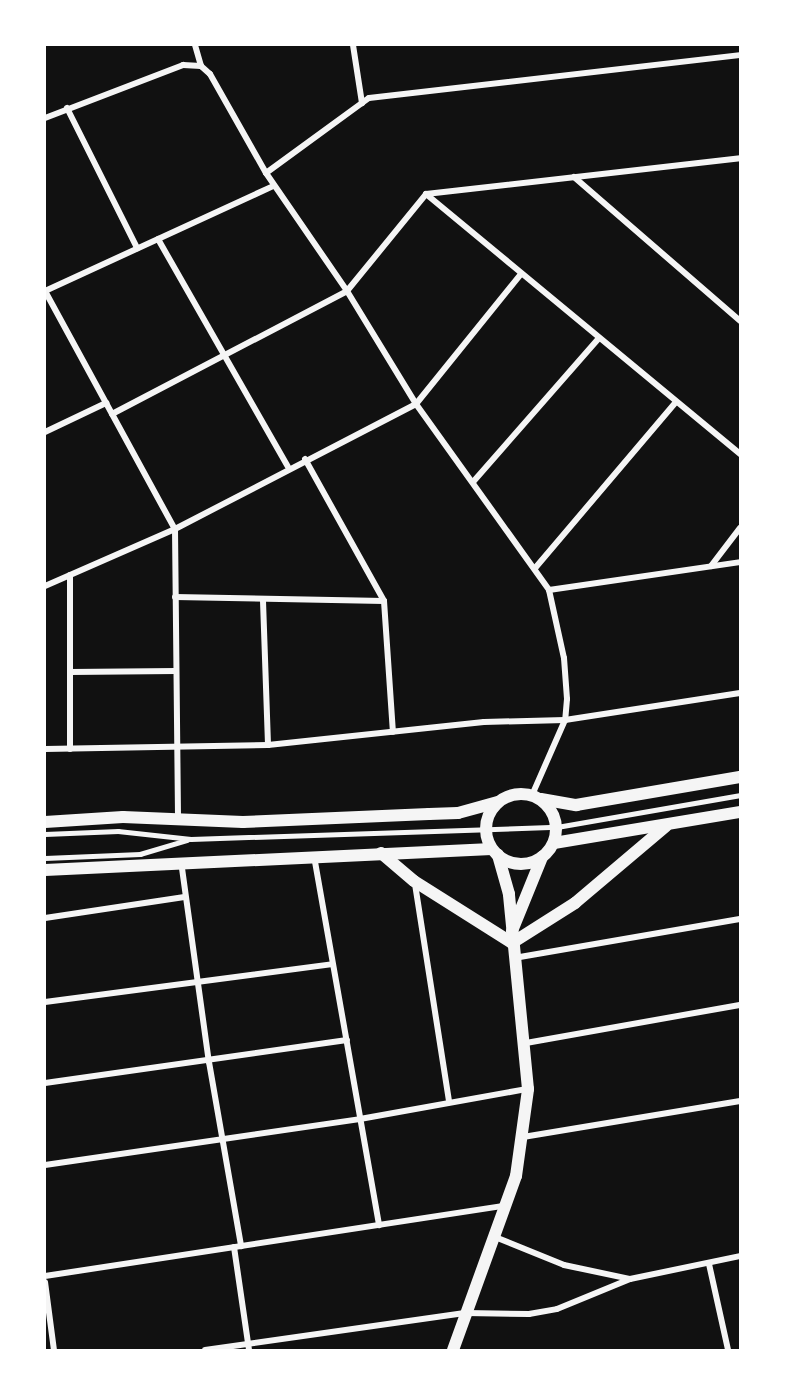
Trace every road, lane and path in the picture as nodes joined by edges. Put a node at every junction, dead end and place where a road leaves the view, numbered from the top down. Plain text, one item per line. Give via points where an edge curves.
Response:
1 (195, 45) edge
2 (353, 45) edge
3 (740, 55) edge
4 (201, 66) junction
5 (362, 103) junction
6 (67, 108) junction
7 (45, 118) edge
8 (740, 158) edge
9 (266, 173) junction
10 (574, 177) junction
11 (273, 186) junction
12 (426, 194) junction
13 (158, 239) junction
14 (137, 248) junction
15 (521, 274) junction
16 (45, 291) edge
17 (347, 291) junction
18 (740, 321) edge
19 (599, 338) junction
20 (225, 355) junction
21 (676, 402) junction
22 (106, 403) junction
23 (416, 404) junction
24 (112, 414) junction
25 (45, 432) edge
26 (740, 454) edge
27 (305, 459) junction
28 (288, 467) junction
29 (473, 482) junction
30 (740, 528) edge
31 (175, 529) junction
32 (740, 562) edge
33 (711, 566) junction
34 (536, 567) junction
35 (70, 575) junction
36 (45, 578) edge
37 (47, 586) edge
38 (549, 591) junction
39 (176, 597) junction
40 (384, 601) junction
41 (263, 602) junction
42 (176, 671) junction
43 (70, 672) junction
44 (740, 693) edge
45 (565, 720) junction
46 (393, 732) junction
47 (268, 745) junction
48 (176, 747) junction
49 (70, 748) junction
50 (45, 749) edge
51 (740, 777) edge
52 (740, 795) edge
53 (537, 797) junction
54 (498, 802) junction
55 (740, 812) edge
56 (45, 822) edge
57 (178, 822) junction
58 (666, 826) junction
59 (557, 827) junction
60 (486, 830) junction
61 (45, 834) edge
62 (191, 839) junction
63 (554, 843) junction
64 (495, 852) junction
65 (381, 853) junction
66 (314, 855) junction
67 (542, 857) junction
68 (45, 858) edge
69 (181, 861) junction
70 (45, 870) edge
71 (414, 881) junction
72 (184, 897) junction
73 (45, 918) edge
74 (740, 919) edge
75 (512, 938) junction
76 (513, 958) junction
77 (332, 964) junction
78 (197, 982) junction
79 (45, 1002) edge
80 (740, 1005) edge
81 (347, 1040) junction
82 (526, 1043) junction
83 (209, 1062) junction
84 (45, 1083) edge
85 (528, 1089) junction
86 (740, 1101) edge
87 (449, 1102) junction
88 (360, 1119) junction
89 (523, 1137) junction
90 (222, 1139) junction
91 (45, 1165) edge
92 (507, 1205) junction
93 (378, 1225) junction
94 (495, 1238) junction
95 (237, 1247) junction
96 (740, 1256) edge
97 (709, 1264) junction
98 (45, 1276) edge
99 (630, 1279) junction
100 (45, 1282) edge
101 (466, 1313) junction
102 (249, 1347) edge
103 (54, 1350) edge
104 (205, 1350) edge
105 (453, 1350) edge
106 (728, 1350) edge

1 - 4 street
2 - 5 street
3 - 5 street via 381,97
4 - 6 street via 183,65
4 - 9 street via 210,74
5 - 9 street
6 - 7 street
6 - 14 street
8 - 10 street
9 - 11 street
10 - 12 street
10 - 18 street
11 - 13 street
11 - 17 street
12 - 15 street
12 - 17 street
13 - 14 street
13 - 20 street
14 - 16 street
15 - 19 street
15 - 23 street
16 - 22 street
17 - 20 street
17 - 23 street
19 - 21 street
19 - 29 street
20 - 24 street
20 - 28 street
21 - 26 street
21 - 34 street
22 - 24 street
22 - 25 street
23 - 27 street
23 - 29 street
24 - 31 street
27 - 28 street
27 - 40 street
28 - 31 street
29 - 34 street
30 - 33 street
31 - 35 street
31 - 39 street
32 - 33 street
33 - 38 street
34 - 38 street
35 - 37 street
35 - 43 street
36 - 37 street
38 - 45 street via 564,658
39 - 41 street
39 - 42 street
40 - 41 street
40 - 46 street
41 - 47 street
42 - 43 street
42 - 48 street
43 - 49 street
44 - 45 street
45 - 46 street via 484,722
45 - 53 street via 537,777
46 - 47 street
47 - 48 street
48 - 49 street
48 - 57 street
49 - 50 street
51 - 53 main road via 576,805
52 - 59 lane
53 - 54 main road via 514,794
53 - 59 main road via 552,811
54 - 57 main road via 448,813
54 - 60 main road via 490,812
55 - 58 main road
56 - 57 main road via 123,817
58 - 63 main road
58 - 75 main road via 575,903
59 - 60 lane
59 - 63 main road
60 - 62 lane
60 - 64 main road
61 - 62 lane via 118,831
62 - 68 lane via 140,854
63 - 67 main road
64 - 65 main road
64 - 67 main road via 519,864
64 - 75 main road via 508,894
65 - 66 main road
65 - 71 main road
66 - 69 main road
66 - 77 street
67 - 75 main road
69 - 70 main road via 106,869
69 - 72 street
71 - 75 main road
71 - 87 street
72 - 73 street
72 - 78 street
74 - 76 street
75 - 76 main road
76 - 82 main road
77 - 78 street
77 - 81 street
78 - 79 street
78 - 83 street
80 - 82 street
81 - 83 street
81 - 88 street
82 - 85 main road
83 - 84 street
83 - 90 street
85 - 87 street
85 - 89 main road
86 - 89 street
87 - 88 street
88 - 90 street
88 - 93 street
89 - 92 main road
90 - 91 street
90 - 95 street
92 - 93 street
92 - 94 main road
93 - 95 street
94 - 99 street via 564,1265
94 - 101 main road
95 - 98 street
95 - 102 street
96 - 97 street
97 - 99 street
97 - 106 street
99 - 101 street via 557,1310 529,1314
100 - 103 street
101 - 102 street
101 - 105 main road
102 - 104 street

